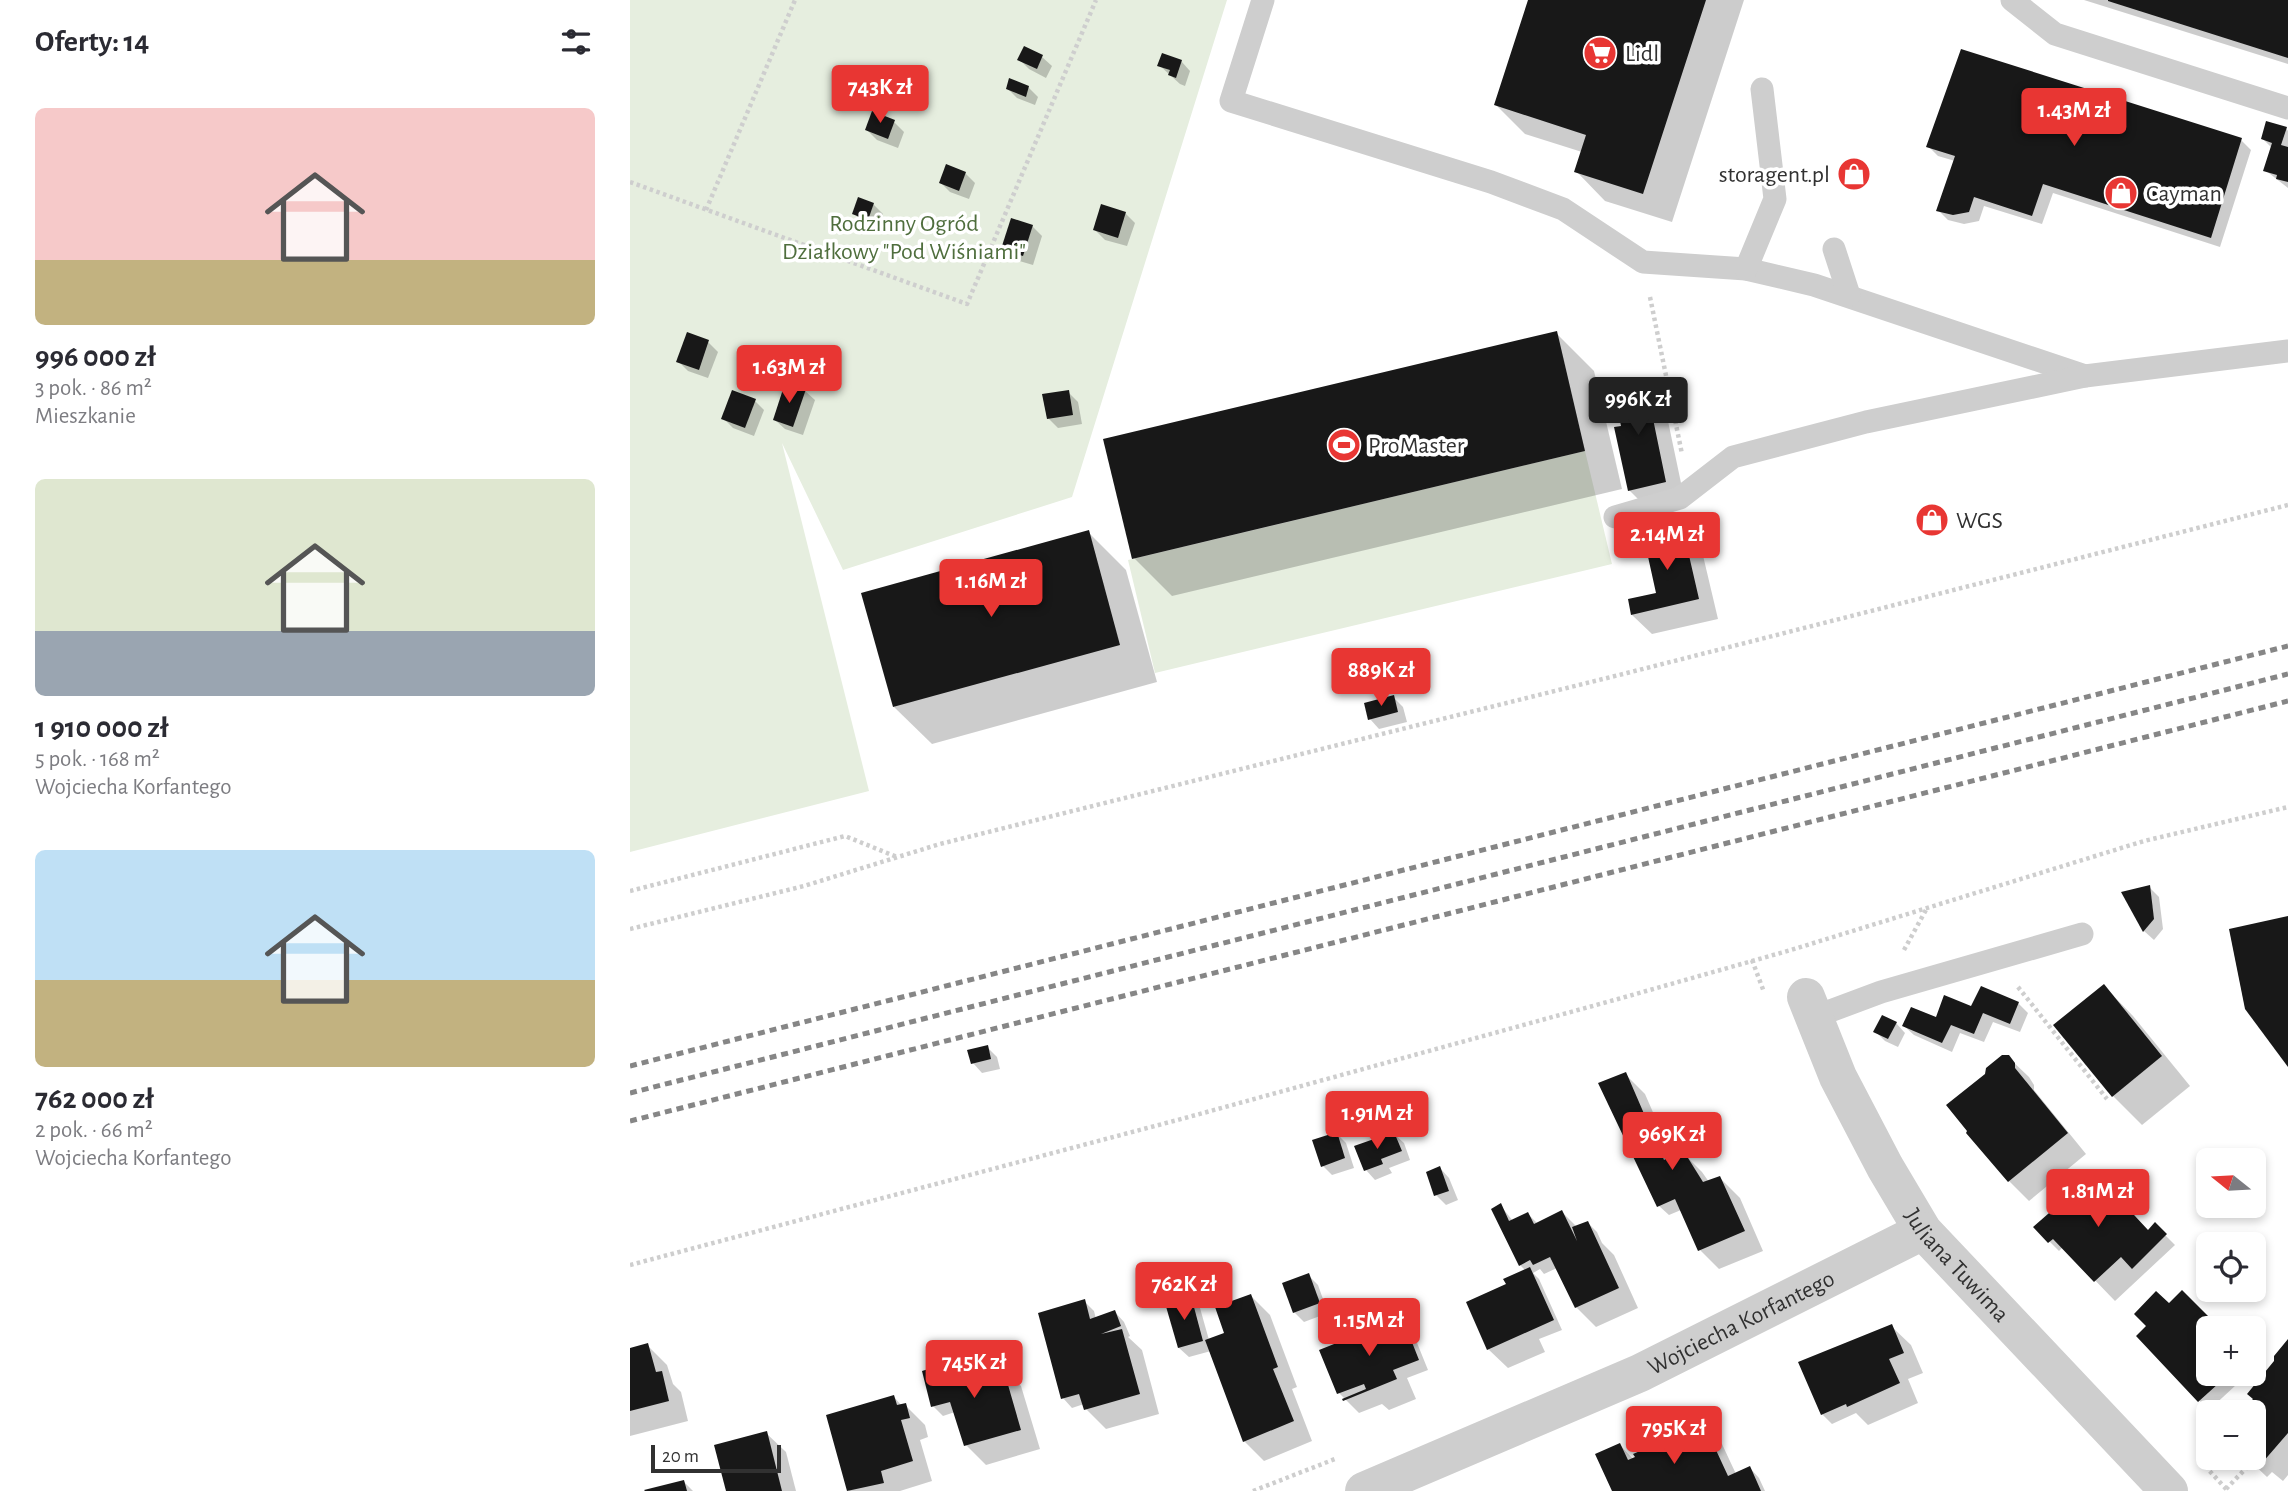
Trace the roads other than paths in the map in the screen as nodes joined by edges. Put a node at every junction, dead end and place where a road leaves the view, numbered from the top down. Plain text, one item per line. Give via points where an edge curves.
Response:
1 (1263, 0) edge
2 (2012, 0) edge
3 (1762, 89) dead end
4 (2288, 108) edge
5 (1834, 249) dead end
6 (1746, 269) junction
7 (1849, 295) junction
8 (2288, 351) edge
9 (2085, 376) junction
10 (1615, 517) dead end
11 (2082, 934) dead end
12 (1810, 1007) joint
13 (1923, 1231) junction
14 (1364, 1491) edge
15 (2169, 1491) edge

1 - 6 lane via 1231,101 1563,209 1643,262
2 - 4 lane via 2054,34
3 - 6 lane via 1774,199
5 - 7 lane
6 - 7 lane
7 - 9 lane
8 - 9 lane
9 - 10 lane via 1866,422 1733,457 1680,498
11 - 12 lane via 1881,992
12 - 13 street, Juliana Tuwima via 1838,1077
13 - 14 street, Wojciecha Korfantego via 1640,1373
13 - 15 street, Juliana Tuwima

